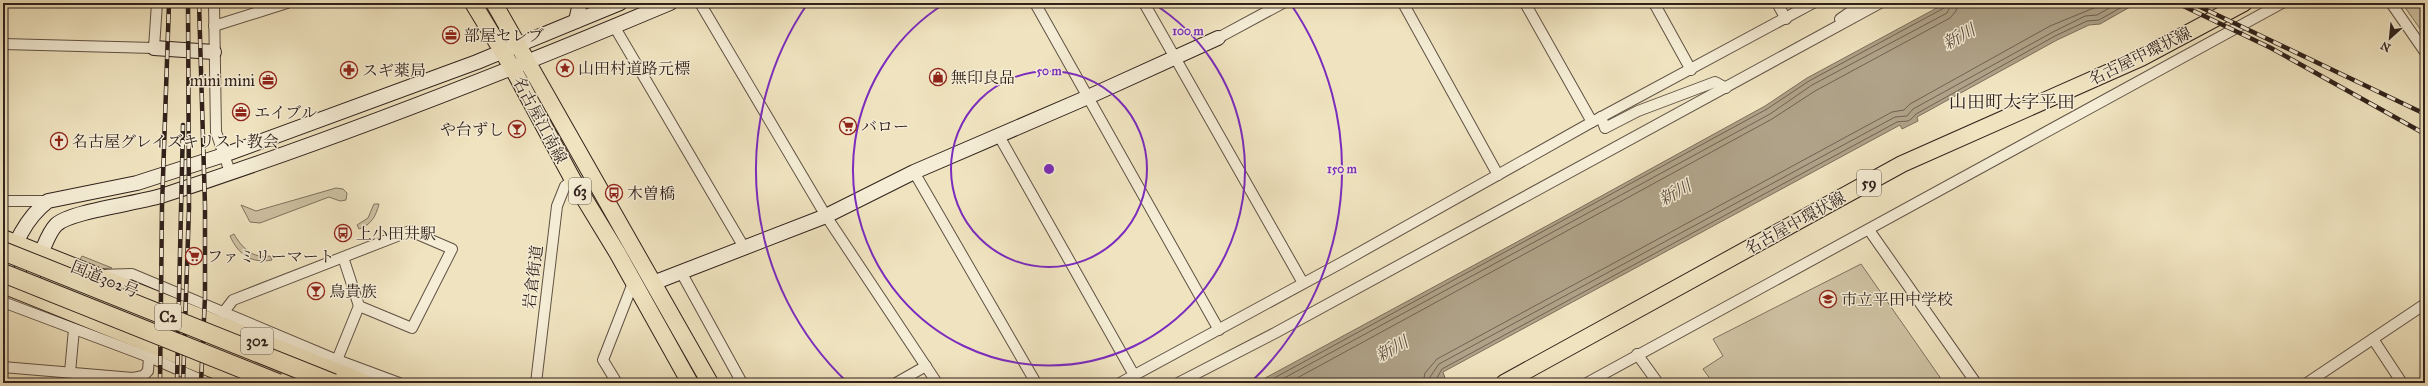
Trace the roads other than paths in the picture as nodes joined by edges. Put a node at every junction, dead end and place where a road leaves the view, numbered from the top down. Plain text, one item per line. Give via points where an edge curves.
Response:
1 (157, 3) edge
2 (214, 3) edge
3 (287, 3) edge
4 (473, 3) edge
5 (494, 3) edge
6 (580, 3) edge
7 (620, 3) edge
8 (670, 3) edge
9 (700, 3) edge
10 (1034, 3) edge
11 (1144, 3) edge
12 (1283, 3) edge
13 (1402, 3) edge
14 (1525, 3) edge
15 (1654, 3) edge
16 (1777, 3) edge
17 (1813, 3) edge
18 (1863, 3) edge
19 (1880, 3) edge
20 (2244, 3) edge
21 (2282, 3) edge
22 (2392, 3) edge
23 (1786, 19) junction
24 (576, 21) junction
25 (214, 26) junction
26 (614, 26) junction
27 (1218, 38) joint
28 (3, 44) edge
29 (518, 46) junction
30 (154, 48) junction
31 (2424, 48) edge
32 (214, 52) junction
33 (502, 52) junction
34 (1786, 55) junction
35 (1174, 58) junction
36 (528, 63) junction
37 (513, 69) junction
38 (1691, 70) junction
39 (1726, 88) junction
40 (1088, 97) junction
41 (1596, 120) junction
42 (999, 136) junction
43 (224, 155) junction
44 (230, 172) junction
45 (914, 172) junction
46 (1498, 175) junction
47 (573, 180) junction
48 (3, 201) edge
49 (48, 201) junction
50 (826, 216) junction
51 (1869, 230) junction
52 (7, 245) edge
53 (744, 249) junction
54 (42, 254) junction
55 (343, 257) junction
56 (681, 272) junction
57 (3, 273) edge
58 (94, 275) junction
59 (3, 276) edge
60 (633, 283) junction
61 (653, 283) junction
62 (1303, 283) junction
63 (3, 284) edge
64 (26, 294) junction
65 (3, 302) edge
66 (2425, 304) edge
67 (359, 306) junction
68 (223, 313) junction
69 (74, 329) junction
70 (1219, 330) junction
71 (126, 334) junction
72 (2374, 338) junction
73 (133, 351) junction
74 (1637, 354) junction
75 (149, 357) junction
76 (337, 360) junction
77 (3, 366) edge
78 (926, 366) junction
79 (70, 372) junction
80 (1134, 375) junction
81 (209, 383) edge
82 (249, 383) edge
83 (278, 383) edge
84 (333, 383) edge
85 (362, 383) edge
86 (399, 383) edge
87 (536, 383) edge
88 (617, 383) edge
89 (690, 383) edge
90 (710, 383) edge
91 (742, 383) edge
92 (896, 383) edge
93 (937, 383) edge
94 (1036, 383) edge
95 (1120, 383) edge
96 (1178, 383) edge
97 (1504, 383) edge
98 (1587, 383) edge
99 (1658, 383) edge
100 (1976, 383) edge
101 (2307, 383) edge
102 (2402, 383) edge

1 - 30 street
2 - 25 street
3 - 25 street
4 - 33 main road, 名古屋江南線 / 63
5 - 29 main road, 名古屋江南線 / 63
6 - 24 street
7 - 24 street
8 - 26 street
9 - 50 street
10 - 40 street
11 - 35 street
12 - 27 street
13 - 46 street
14 - 41 street
15 - 38 street
16 - 23 street
17 - 23 street
18 - 34 street
19 - 34 street
20 - 97 main road, 名古屋中環状線 / 59 via 2141,58 1902,164
21 - 51 street
22 - 31 street
23 - 38 street
24 - 29 street
25 - 32 street
26 - 36 street
26 - 53 street
27 - 35 street
28 - 30 street
29 - 33 street
29 - 36 main road, 名古屋江南線 / 63
30 - 32 street
32 - 43 street via 216,132
33 - 37 main road, 名古屋江南線 / 63
33 - 43 street
34 - 39 street
35 - 40 street
35 - 62 street
36 - 37 street
36 - 61 main road, 名古屋江南線 / 63
37 - 44 street
37 - 47 main road, 名古屋江南線 / 63
38 - 41 street
39 - 41 street via 1715,82 1638,111 1604,128
39 - 96 street
40 - 42 street
40 - 70 street
41 - 46 street
42 - 45 street
42 - 80 street
43 - 44 street
43 - 49 street via 138,183
44 - 54 street via 147,201 68,218 56,225
45 - 50 street
45 - 94 street
46 - 62 street
47 - 60 main road, 名古屋江南線 / 63
47 - 87 street, 岩倉街道 via 565,186 557,206
48 - 49 street
49 - 52 street via 36,210
50 - 53 street
50 - 78 street
51 - 74 street
51 - 100 street
52 - 54 highway, 国道302号 / 302
52 - 59 street
52 - 84 highway, C2, bridge
53 - 56 street
54 - 58 highway, 国道302号 / 302
54 - 64 street
55 - 67 street
55 - 67 street via 410,231 452,249 412,328
55 - 68 street via 233,300
56 - 61 street
56 - 91 street
57 - 83 highway, C2, bridge
58 - 68 street via 132,274
58 - 85 highway, 国道302号 / 302
60 - 88 street via 603,360
60 - 89 main road, 名古屋江南線 / 63
61 - 90 main road, 名古屋江南線 / 63
62 - 70 street
63 - 64 highway
64 - 71 highway
65 - 69 street
66 - 72 street
67 - 76 street
68 - 76 street
69 - 73 street
69 - 79 street
70 - 80 street
71 - 73 street
71 - 82 highway
72 - 101 street
72 - 102 street
73 - 75 street
74 - 98 street
74 - 99 street
75 - 79 street via 148,371 143,376 132,378
75 - 81 street
76 - 86 street
77 - 79 street
78 - 92 street
78 - 93 street
80 - 95 street

